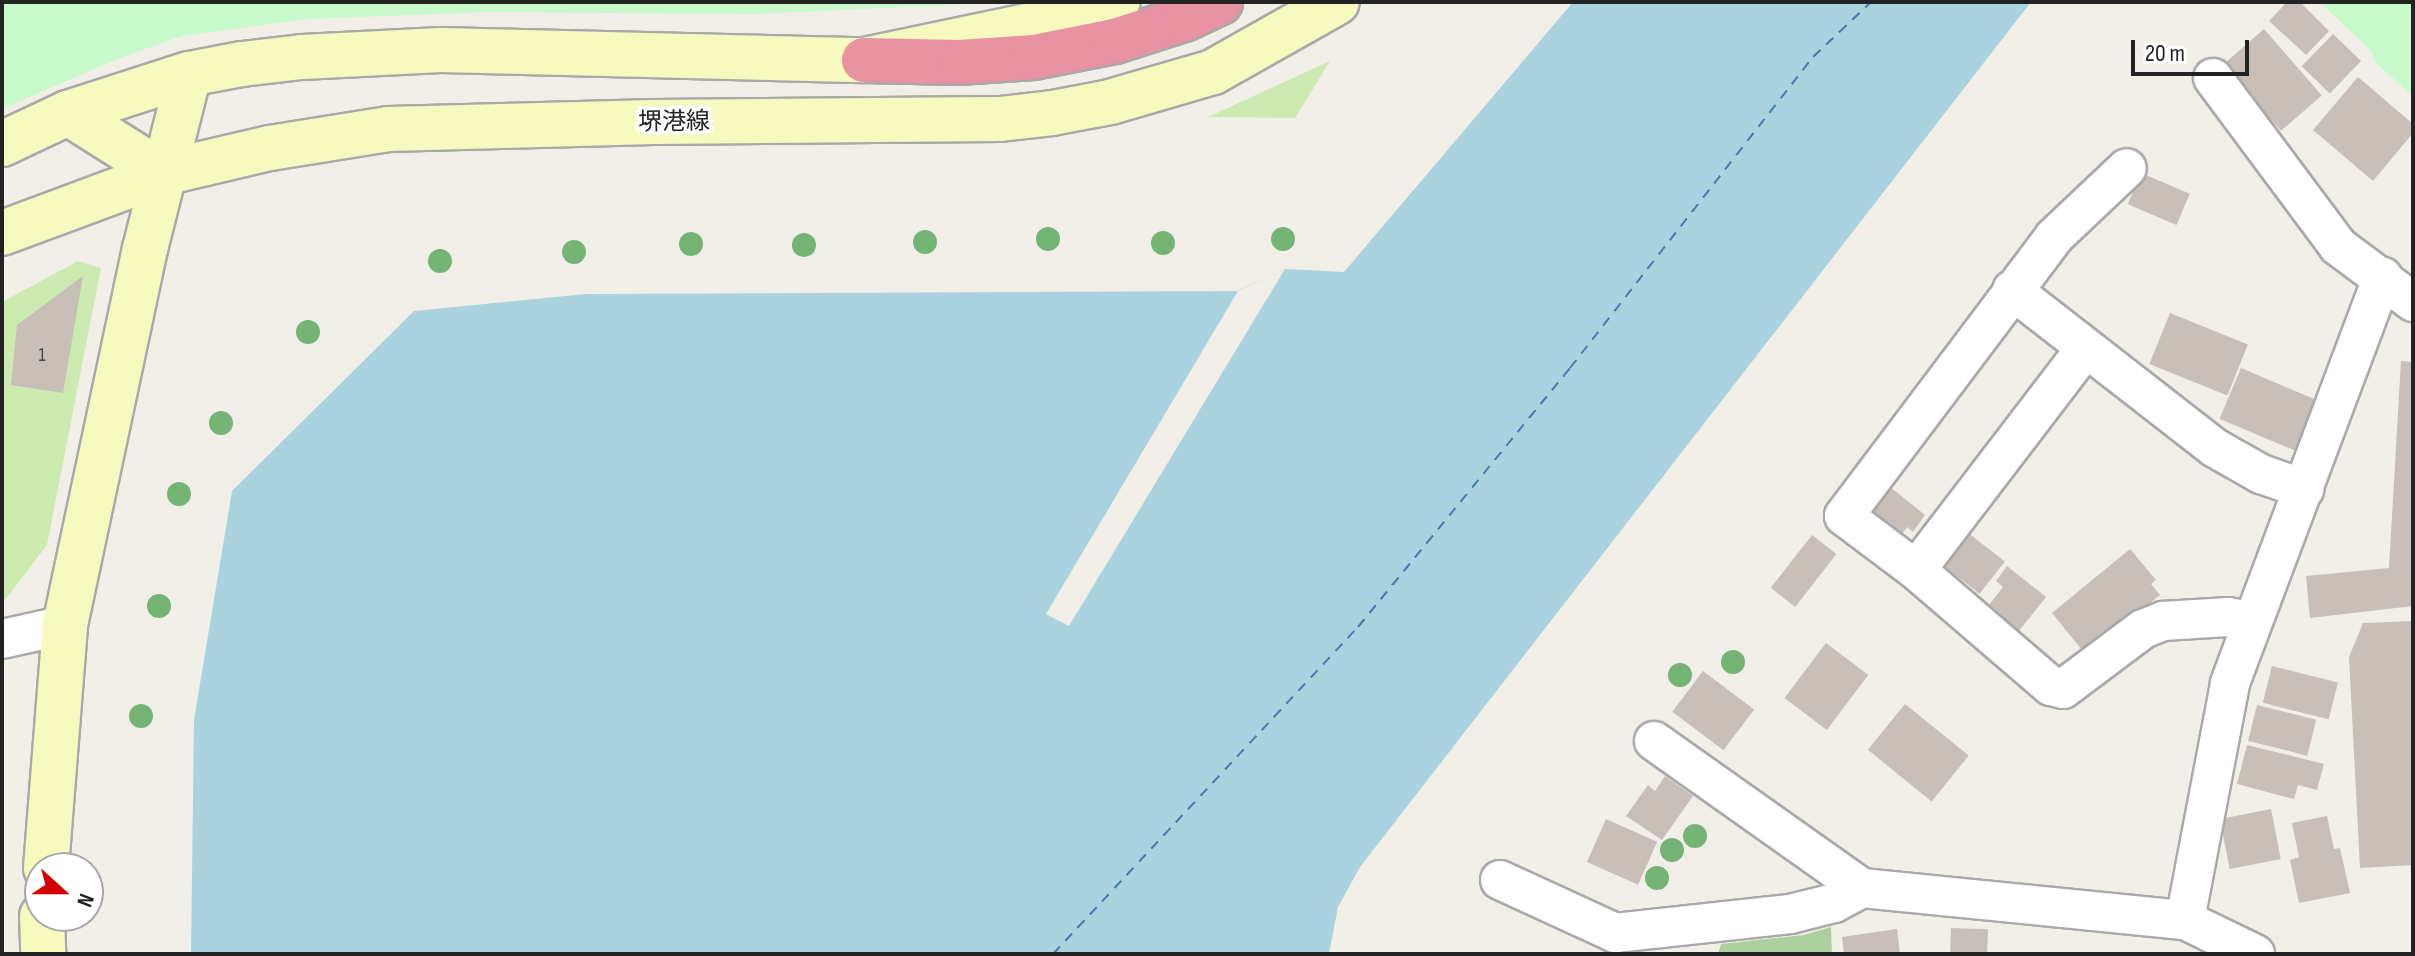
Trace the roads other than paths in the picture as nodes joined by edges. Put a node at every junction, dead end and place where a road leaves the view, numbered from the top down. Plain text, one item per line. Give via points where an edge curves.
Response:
1 (1118, 2) edge
2 (1220, 2) edge
3 (1337, 2) edge
4 (864, 60) junction
5 (189, 74) junction
6 (2213, 78) dead end
7 (68, 113) junction
8 (2, 144) edge
9 (2127, 168) dead end
10 (163, 173) junction
11 (2, 233) edge
12 (2383, 277) junction
13 (2012, 290) junction
14 (2413, 302) edge
15 (2085, 349) junction
16 (2304, 489) junction
17 (1916, 570) junction
18 (2253, 622) junction
19 (65, 625) junction
20 (2, 639) edge
21 (1654, 741) dead end
22 (47, 852) edge
23 (1500, 880) dead end
24 (1862, 888) junction
25 (2185, 920) junction
26 (42, 932) edge
27 (43, 954) edge
28 (2255, 954) edge

1 - 4 main road
2 - 4 highway via 1115,41 1034,57
3 - 10 main road, 堺港線 via 1213,72 1052,113 1000,119 388,129
4 - 5 main road via 441,50 302,57
5 - 7 main road
5 - 10 main road
6 - 12 street via 2338,246
7 - 8 main road
7 - 10 main road
9 - 13 street via 2054,237
10 - 11 main road, 堺港線
10 - 19 main road
12 - 14 street
12 - 16 street
13 - 15 street
13 - 17 street via 1844,516
15 - 16 street via 2215,448 2261,474
15 - 17 street
16 - 18 street
17 - 18 street via 2051,686 2063,689 2135,635 2163,621 2228,617
18 - 25 street via 2230,683
19 - 20 street
19 - 22 main road
21 - 24 street
23 - 24 street via 1615,933 1790,914 1834,903
24 - 25 street
25 - 28 street
26 - 27 main road

